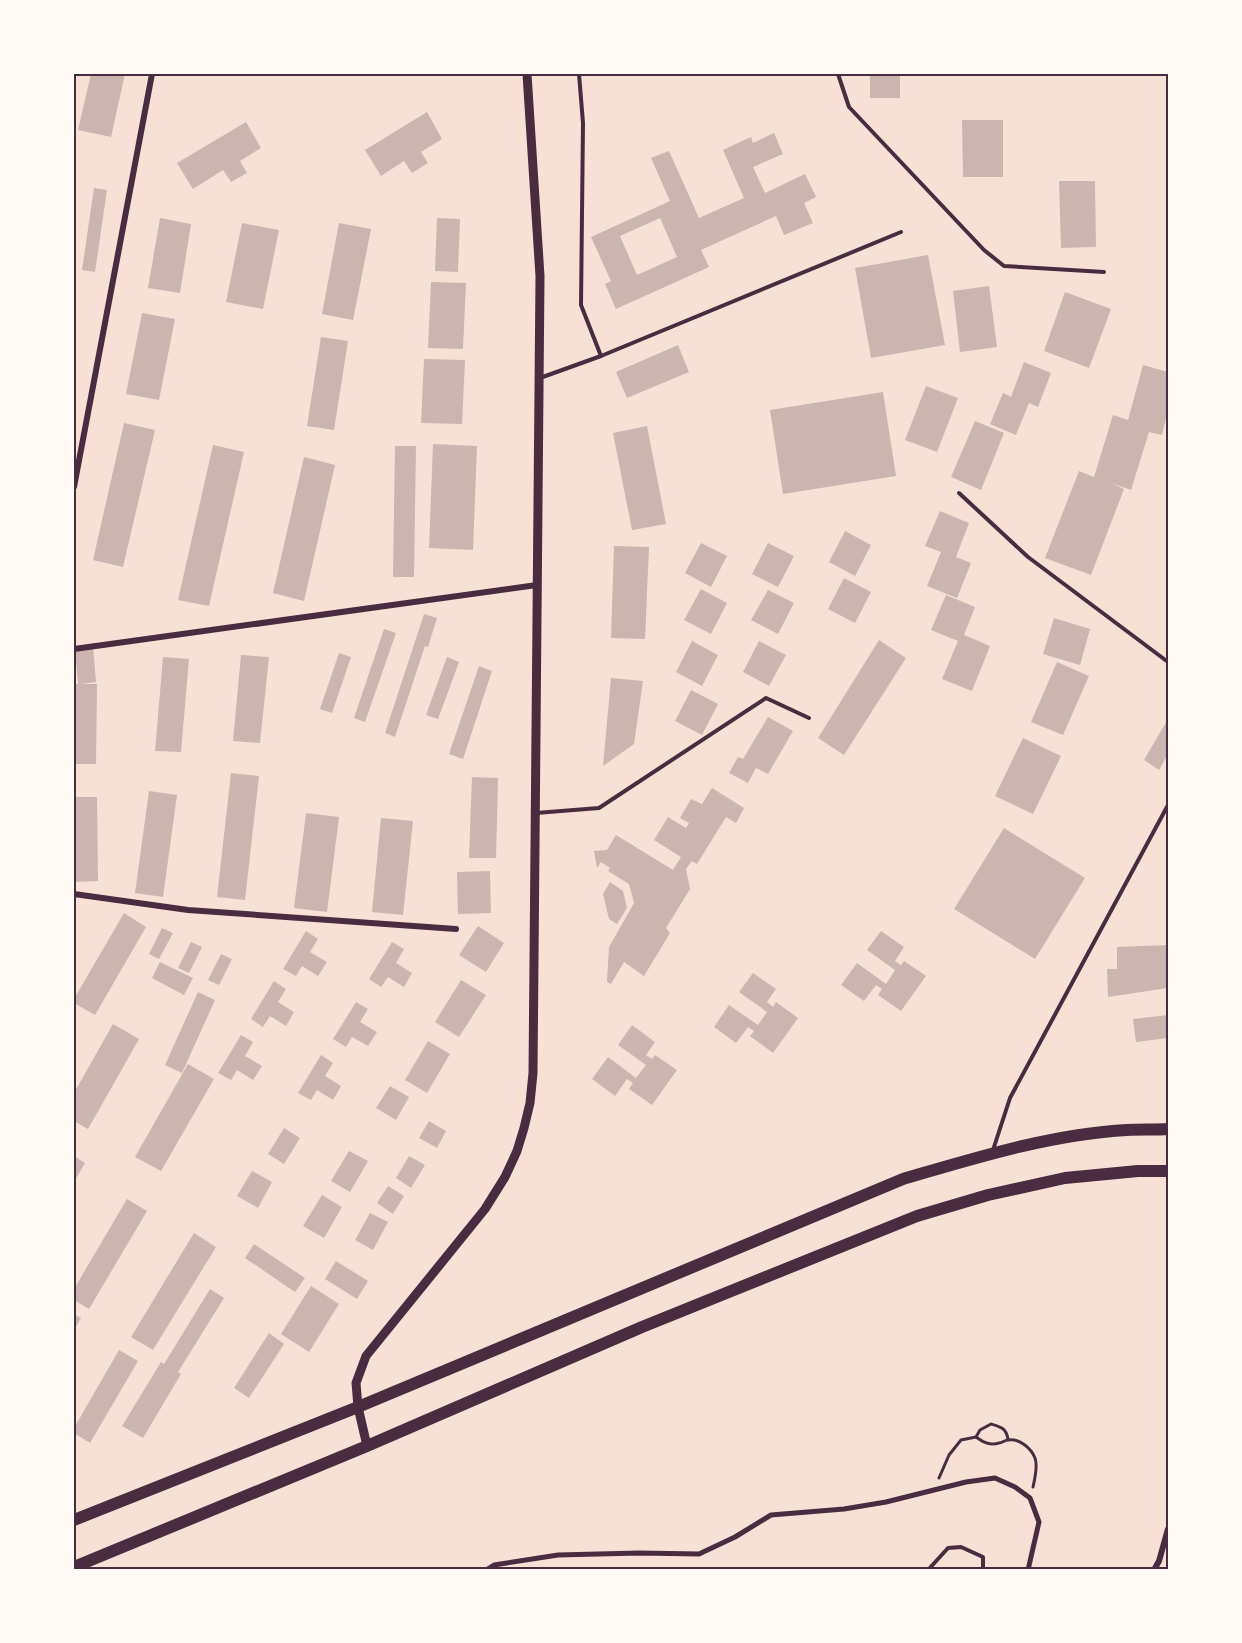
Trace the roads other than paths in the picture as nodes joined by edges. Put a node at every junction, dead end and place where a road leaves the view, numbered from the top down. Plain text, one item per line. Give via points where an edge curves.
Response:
1 (152, 74) edge
2 (527, 74) edge
3 (579, 74) edge
4 (838, 74) edge
5 (901, 232) dead end
6 (1104, 272) dead end
7 (601, 356) junction
8 (539, 378) junction
9 (74, 488) edge
10 (959, 493) dead end
11 (537, 585) junction
12 (74, 649) edge
13 (1168, 662) edge
14 (809, 718) dead end
15 (1168, 805) edge
16 (535, 813) junction
17 (74, 894) edge
18 (456, 929) dead end
19 (1168, 1129) edge
20 (992, 1154) junction
21 (1168, 1171) edge
22 (358, 1407) junction
23 (367, 1446) junction
24 (74, 1520) edge
25 (1168, 1529) edge
26 (74, 1567) edge
27 (486, 1569) edge
28 (928, 1569) edge
29 (983, 1569) edge
30 (1028, 1569) edge
31 (1154, 1569) edge

1 - 9 street
2 - 8 street via 540,276
3 - 7 lane via 583,123 580,305
4 - 6 lane via 849,108 984,250 1004,266
5 - 7 lane
7 - 8 lane
8 - 11 street
10 - 13 lane via 1028,557
11 - 12 street
11 - 16 street
14 - 16 lane via 766,698 599,807
15 - 20 lane via 1011,1098
16 - 22 street via 533,1073 518,1151 485,1209 366,1356 356,1383
17 - 18 street via 188,910
19 - 20 main road via 1074,1137
20 - 22 main road via 903,1179
21 - 23 main road via 1065,1178 917,1216 642,1327
22 - 23 street
22 - 24 main road
23 - 26 main road
25 - 31 street
27 - 30 street via 558,1555 699,1554 771,1515 844,1509 995,1478 1030,1498 1040,1522
28 - 29 lane via 948,1548 961,1547 982,1557

